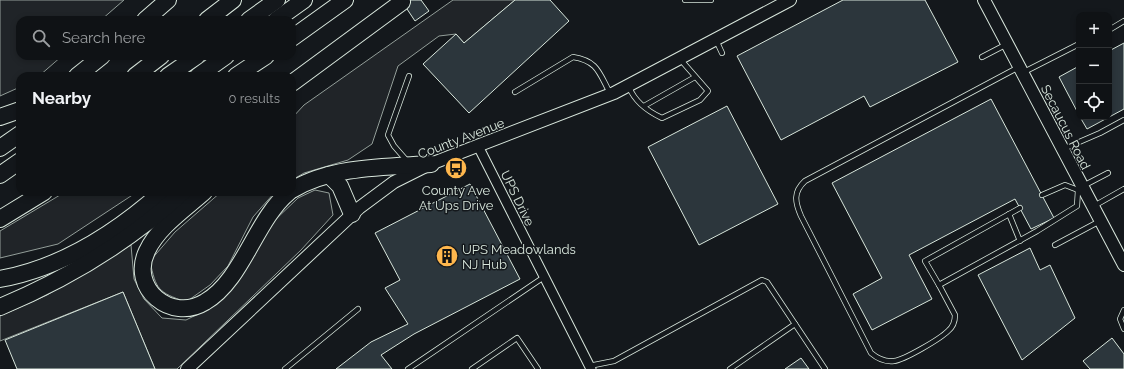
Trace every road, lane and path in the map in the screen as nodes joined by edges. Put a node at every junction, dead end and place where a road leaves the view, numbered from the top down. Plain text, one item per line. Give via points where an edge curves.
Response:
1 (168, 0) edge
2 (233, 0) edge
3 (277, 0) edge
4 (304, 0) edge
5 (345, 0) edge
6 (685, 0) edge
7 (702, 0) edge
8 (711, 0) edge
9 (790, 0) edge
10 (984, 0) edge
11 (402, 2) dead end
12 (150, 16) edge
13 (212, 16) edge
14 (255, 16) edge
15 (282, 16) edge
16 (1124, 21) edge
17 (1112, 28) edge
18 (296, 35) edge
19 (716, 39) junction
20 (1007, 44) junction
21 (1076, 45) edge
22 (722, 53) dead end
23 (982, 57) dead end
24 (680, 58) junction
25 (97, 60) edge
26 (103, 60) edge
27 (156, 60) edge
28 (191, 60) edge
29 (220, 60) edge
30 (260, 60) edge
31 (310, 69) junction
32 (1020, 70) junction
33 (81, 72) edge
34 (93, 72) edge
35 (140, 72) edge
36 (174, 72) edge
37 (204, 72) edge
38 (242, 72) edge
39 (409, 76) dead end
40 (696, 77) junction
41 (296, 80) edge
42 (296, 83) edge
43 (629, 86) junction
44 (296, 88) edge
45 (515, 92) dead end
46 (610, 95) junction
47 (644, 106) junction
48 (16, 111) edge
49 (0, 117) edge
50 (1124, 120) edge
51 (16, 137) edge
52 (478, 146) junction
53 (0, 148) edge
54 (1062, 149) junction
55 (16, 153) edge
56 (0, 162) edge
57 (16, 164) edge
58 (431, 164) joint
59 (414, 168) junction
60 (1108, 173) dead end
61 (0, 175) edge
62 (329, 176) junction
63 (16, 177) edge
64 (0, 187) edge
65 (296, 188) edge
66 (1080, 188) junction
67 (1124, 189) edge
68 (1042, 195) dead end
69 (19, 196) edge
70 (37, 196) edge
71 (157, 196) edge
72 (178, 196) edge
73 (200, 196) edge
74 (285, 196) edge
75 (1093, 207) junction
76 (0, 208) edge
77 (1020, 208) dead end
78 (352, 214) junction
79 (1008, 214) junction
80 (0, 218) edge
81 (1100, 221) junction
82 (1020, 241) junction
83 (1055, 246) dead end
84 (1124, 265) edge
85 (544, 278) junction
86 (0, 280) edge
87 (939, 285) junction
88 (0, 307) edge
89 (358, 309) dead end
90 (1124, 310) edge
91 (795, 324) junction
92 (1124, 329) edge
93 (590, 367) edge
94 (187, 369) edge
95 (285, 369) edge
96 (408, 369) edge
97 (472, 369) edge
98 (538, 369) edge
99 (730, 369) edge
100 (825, 369) edge

1 - 12 highway
2 - 13 highway
3 - 14 highway
4 - 15 highway
5 - 18 highway
6 - 7 lane
7 - 8 lane
9 - 19 main road, County Avenue
10 - 20 main road, Secaucus Road
11 - 31 highway
16 - 17 lane
19 - 22 lane
19 - 24 main road, County Avenue
20 - 23 lane
20 - 32 main road, Secaucus Road
21 - 32 lane
24 - 40 lane
24 - 43 main road, County Avenue
25 - 33 highway
26 - 34 highway
27 - 35 highway
28 - 36 highway
29 - 37 highway
30 - 38 highway
31 - 41 highway
31 - 42 highway
31 - 44 highway
32 - 54 main road, Secaucus Road
32 - 87 lane via 805,181 797,190 795,203 801,216 871,353 876,357 896,361 934,342 949,331 955,315
39 - 59 lane via 388,135 394,146
40 - 47 lane
40 - 47 lane via 708,91 700,100 662,118 649,112
43 - 46 main road, County Avenue
43 - 47 lane via 633,96
45 - 46 lane via 573,57 594,64
46 - 52 main road, County Avenue
48 - 49 highway
50 - 54 lane
51 - 53 highway
52 - 58 main road, County Avenue
52 - 85 street, UPS Drive
54 - 66 main road, Secaucus Road
55 - 56 highway
57 - 61 highway
58 - 59 highway
59 - 62 highway via 349,172
59 - 78 main road, County Avenue
60 - 66 lane
62 - 65 highway via 308,181
62 - 78 highway via 340,186
63 - 64 highway
66 - 68 lane via 1065,185
66 - 75 main road, Secaucus Road
66 - 82 lane via 1077,206
67 - 75 lane
69 - 76 highway
70 - 80 highway
71 - 86 highway via 122,224 79,251 34,271
72 - 88 highway via 140,228 100,256 46,286
73 - 74 highway via 156,237 144,257 143,277 149,292 160,302 175,308 198,306 219,292 272,211
75 - 81 main road, Secaucus Road
77 - 79 lane
78 - 94 main road, County Avenue
79 - 82 lane
79 - 87 lane via 925,261
81 - 83 lane
81 - 84 main road, Secaucus Road
82 - 87 lane
85 - 93 street, UPS Drive
85 - 96 lane
89 - 95 lane
90 - 92 lane via 1120,319
91 - 93 lane via 767,282 762,280 614,361
91 - 99 lane
91 - 100 lane
97 - 98 lane via 517,338

